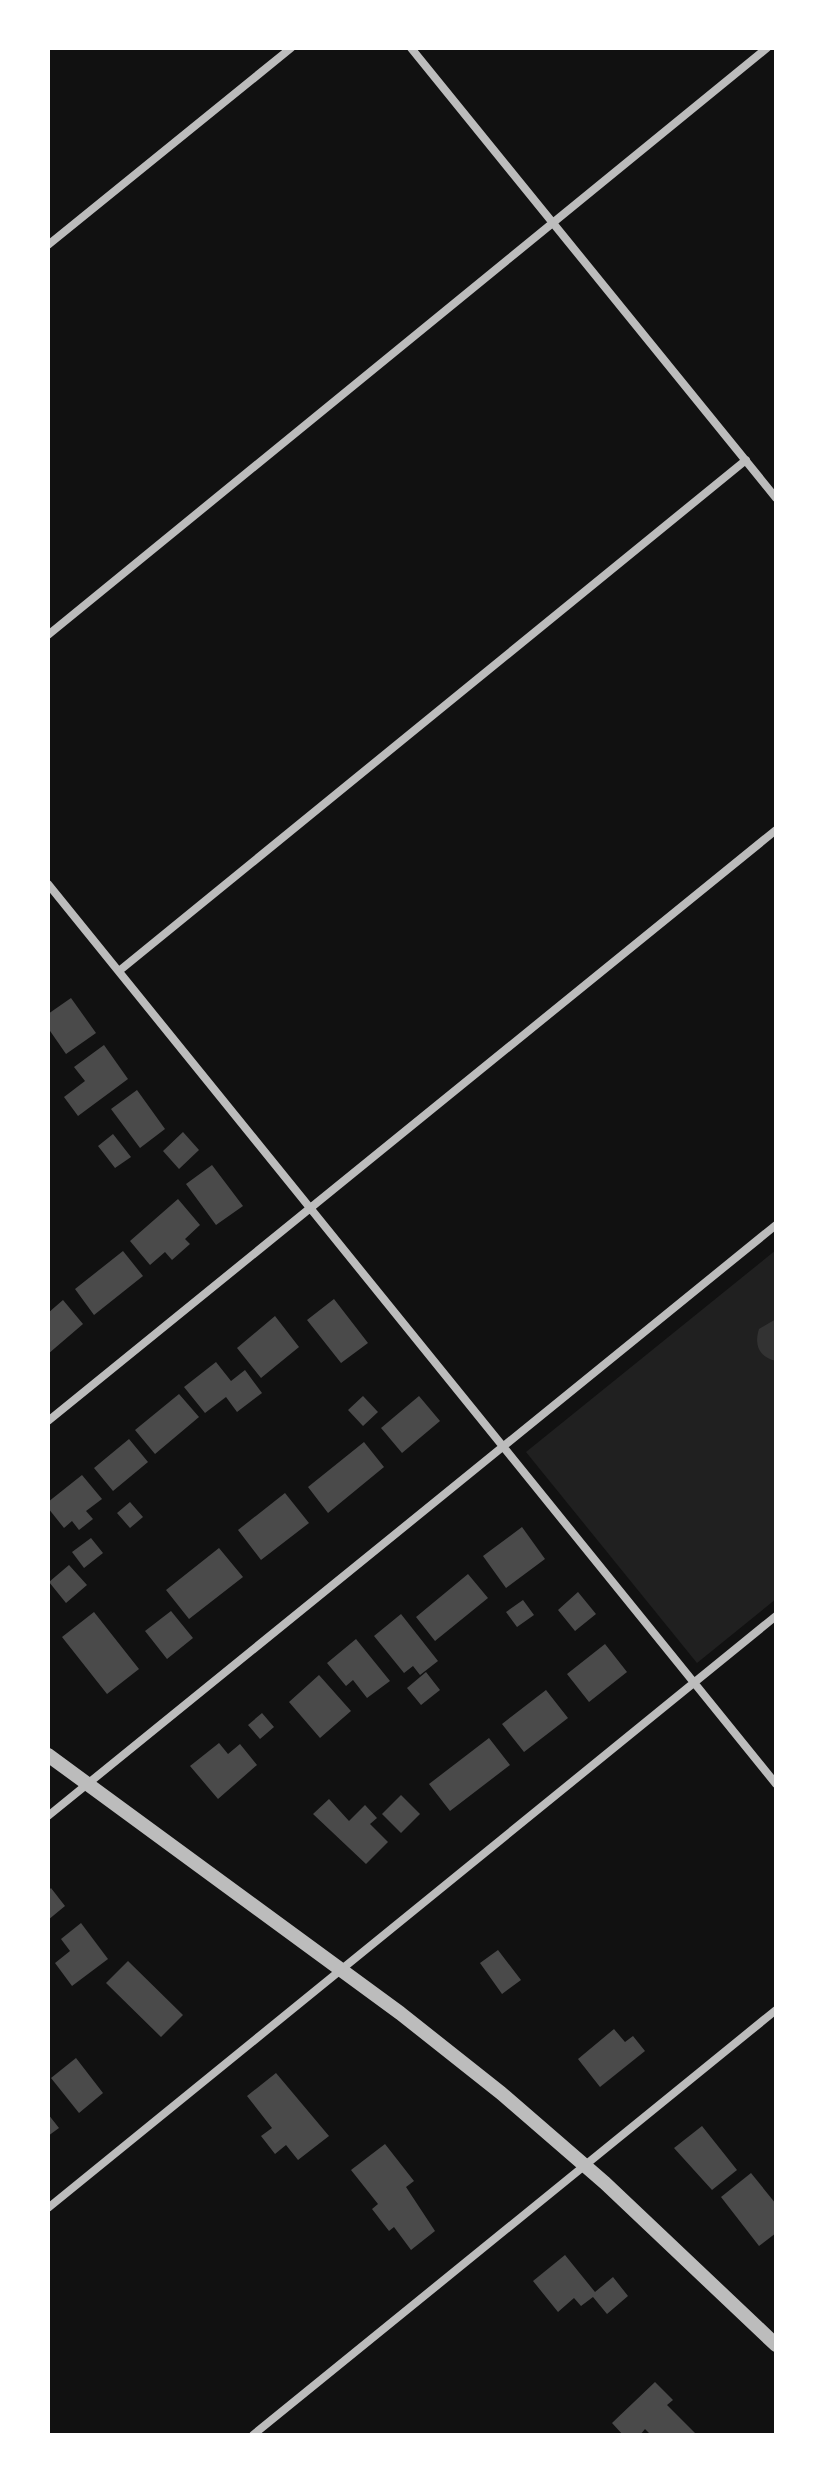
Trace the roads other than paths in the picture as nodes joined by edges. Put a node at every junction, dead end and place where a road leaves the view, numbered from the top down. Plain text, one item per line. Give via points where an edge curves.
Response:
1 (291, 48) edge
2 (411, 48) edge
3 (767, 48) edge
4 (554, 222) junction
5 (48, 245) edge
6 (746, 460) junction
7 (776, 498) edge
8 (48, 635) edge
9 (776, 830) edge
10 (48, 884) edge
11 (119, 971) junction
12 (309, 1208) junction
13 (776, 1225) edge
14 (48, 1421) edge
15 (505, 1446) junction
16 (776, 1616) edge
17 (693, 1683) junction
18 (48, 1755) edge
19 (87, 1784) junction
20 (776, 1784) edge
21 (48, 1816) edge
22 (338, 1970) junction
23 (776, 2010) edge
24 (585, 2165) junction
25 (48, 2208) edge
26 (776, 2345) edge
27 (253, 2435) edge

1 - 5 street
2 - 4 street
3 - 4 street
4 - 6 street
4 - 8 street
6 - 7 street
6 - 11 street
9 - 12 street
10 - 11 street
11 - 12 street
12 - 14 street
12 - 15 street
13 - 15 street
15 - 17 street
15 - 19 street
16 - 17 street
17 - 20 street
17 - 22 street
18 - 19 street
19 - 21 street
19 - 22 street
22 - 24 street via 423,2030
22 - 25 street
23 - 24 street
24 - 26 street
24 - 27 street

